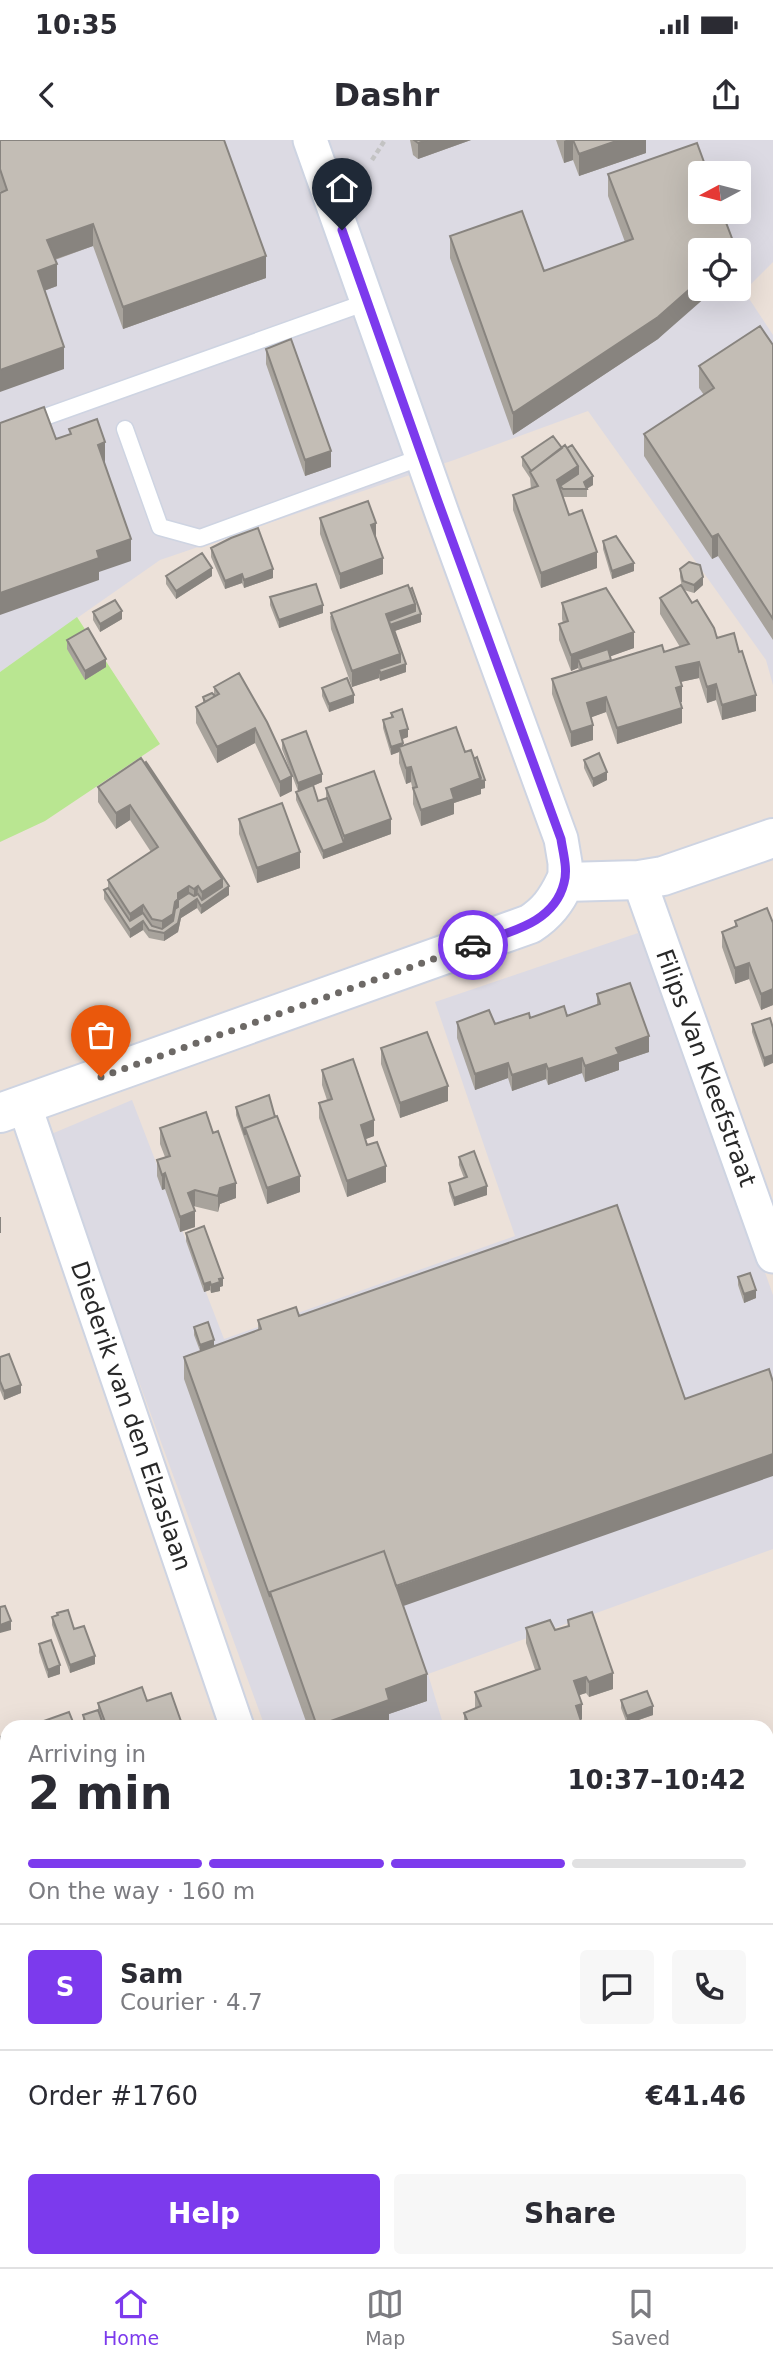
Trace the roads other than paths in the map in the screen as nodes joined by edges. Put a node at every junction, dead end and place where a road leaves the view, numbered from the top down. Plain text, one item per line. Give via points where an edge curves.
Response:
1 (310, 140) edge
2 (368, 302) junction
3 (125, 429) dead end
4 (0, 433) edge
5 (422, 457) junction
6 (773, 838) edge
7 (639, 880) junction
8 (565, 882) junction
9 (12, 1108) edge
10 (773, 1256) edge
11 (234, 1720) edge

1 - 2 street
2 - 4 lane
2 - 5 street
3 - 5 lane via 160,527 200,538
5 - 8 street via 561,839
6 - 7 street via 689,868
7 - 8 street
7 - 10 street, Filips Van Kleefstraat
8 - 9 street via 545,915 530,925
9 - 11 street, Diederik van den Elzaslaan

